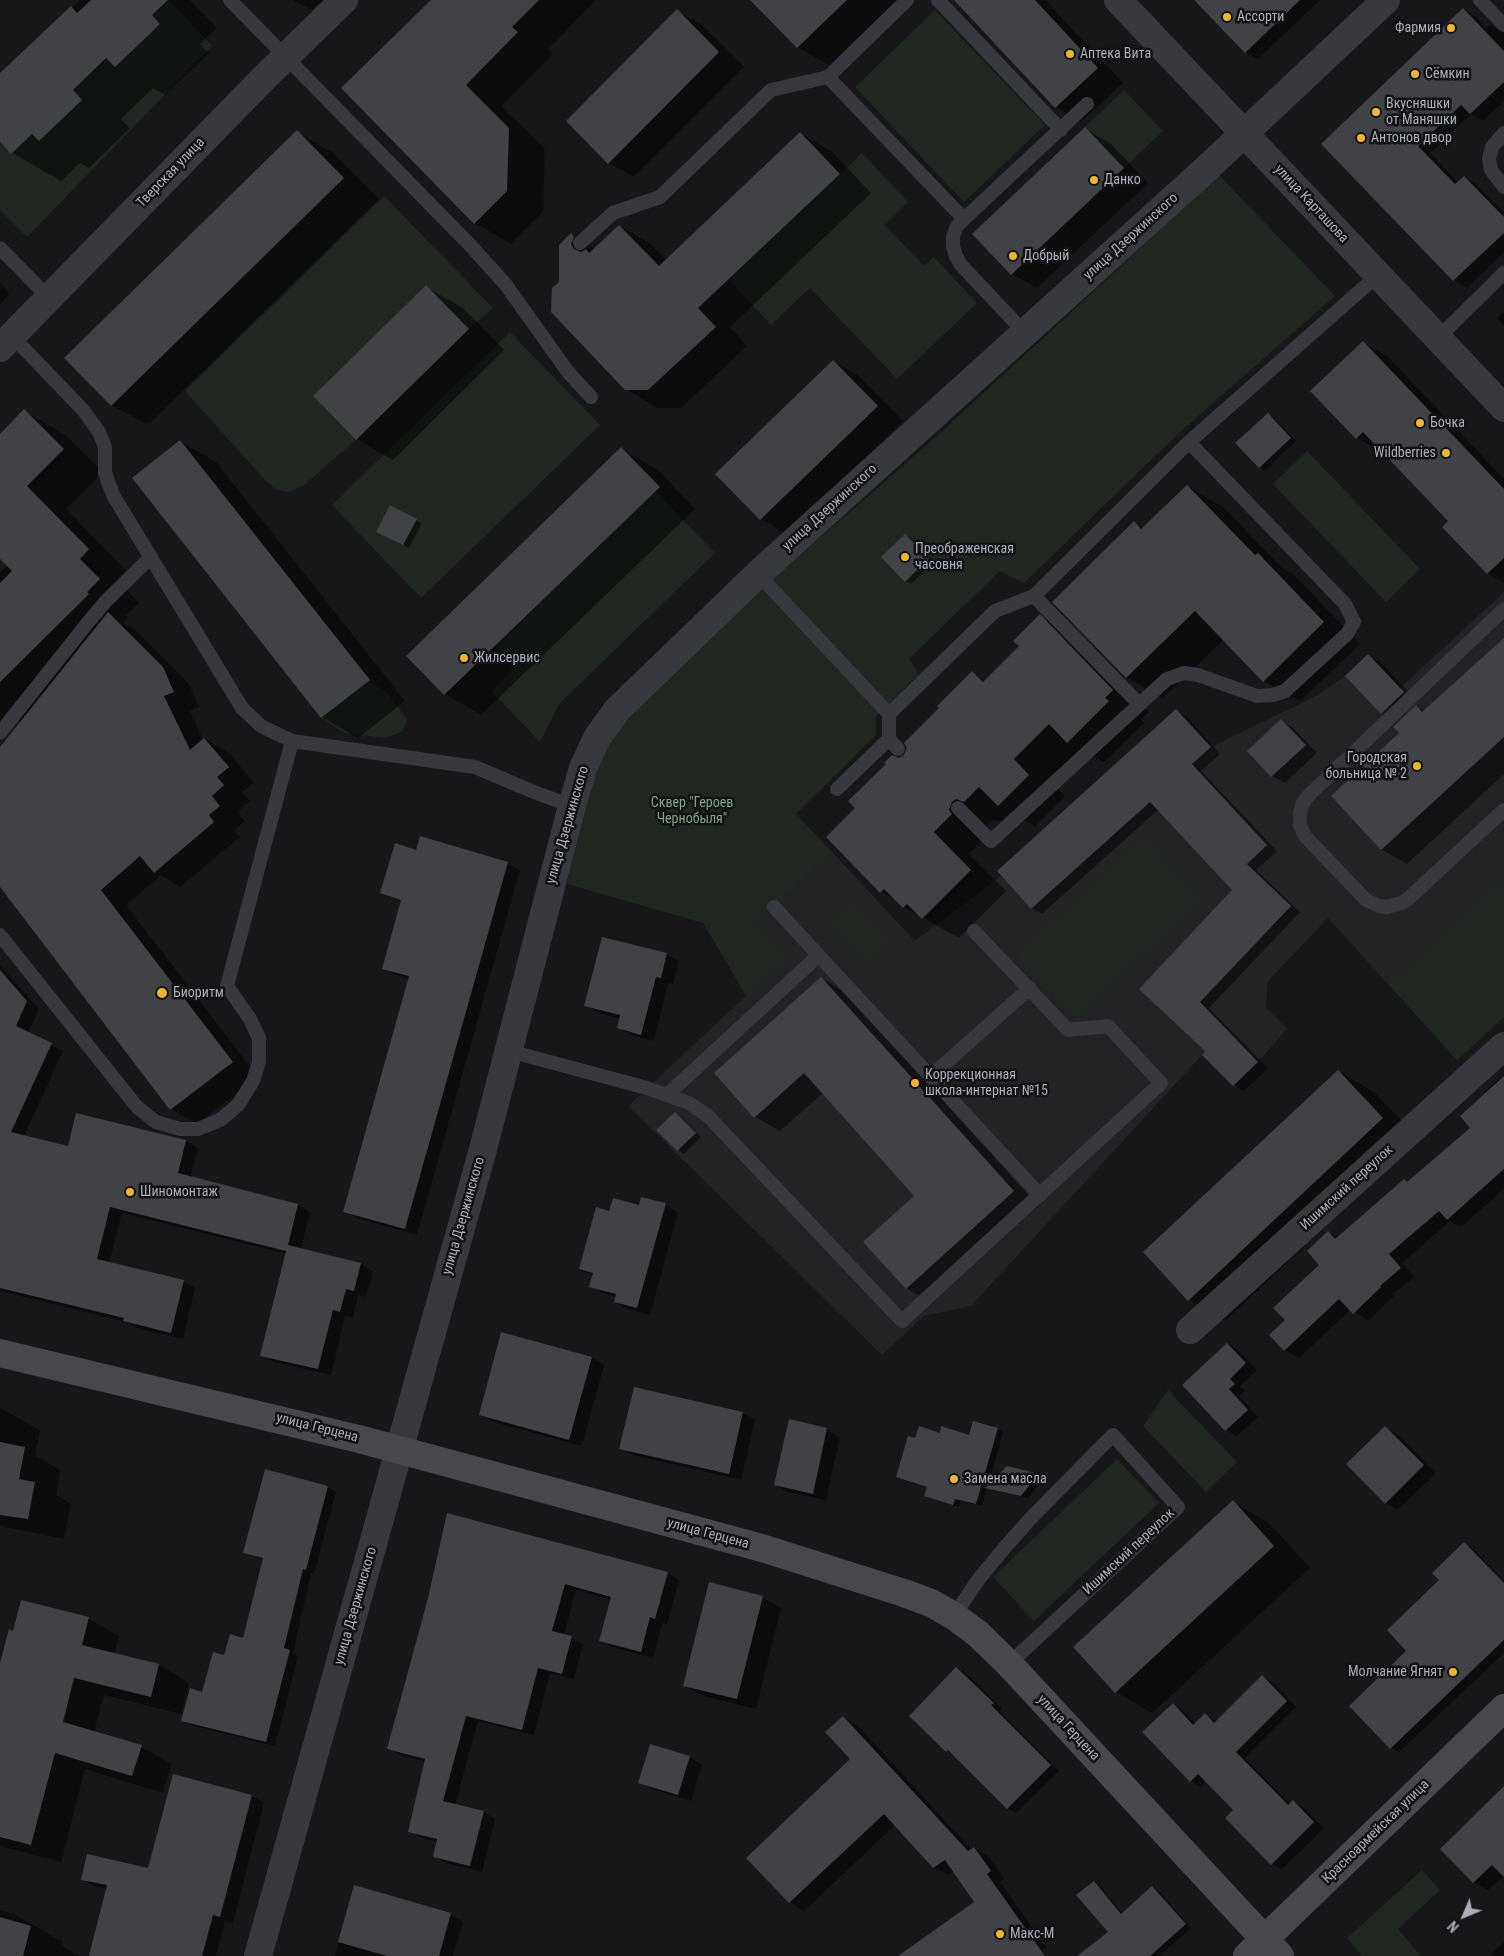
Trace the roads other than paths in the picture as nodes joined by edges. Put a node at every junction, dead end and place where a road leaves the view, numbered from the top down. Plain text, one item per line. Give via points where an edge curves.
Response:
1 (230, 0) edge
2 (344, 0) edge
3 (907, 0) edge
4 (938, 0) edge
5 (1118, 0) edge
6 (1386, 0) edge
7 (1480, 0) edge
8 (1504, 25) edge
9 (286, 56) junction
10 (828, 77) junction
11 (1087, 104) dead end
12 (1061, 130) junction
13 (1504, 133) edge
14 (1244, 134) junction
15 (1504, 187) edge
16 (964, 219) junction
17 (580, 243) dead end
18 (0, 248) edge
19 (1504, 273) edge
20 (1378, 275) junction
21 (49, 298) junction
22 (1024, 333) junction
23 (1438, 338) junction
24 (6, 342) edge
25 (591, 396) dead end
26 (1504, 408) edge
27 (1190, 442) junction
28 (151, 557) junction
29 (758, 574) junction
30 (1034, 596) junction
31 (1504, 609) edge
32 (1139, 704) junction
33 (889, 714) junction
34 (0, 732) edge
35 (292, 741) junction
36 (837, 789) dead end
37 (572, 806) junction
38 (958, 808) dead end
39 (1504, 810) edge
40 (774, 907) dead end
41 (974, 931) dead end
42 (0, 935) edge
43 (818, 956) junction
44 (1030, 988) junction
45 (1504, 1046) edge
46 (508, 1051) junction
47 (930, 1076) junction
48 (667, 1095) junction
49 (1040, 1195) junction
50 (1190, 1330) dead end
51 (0, 1353) edge
52 (399, 1450) junction
53 (954, 1616) junction
54 (1009, 1664) junction
55 (1504, 1708) edge
56 (1264, 1950) edge
57 (258, 1956) edge

1 - 9 lane
2 - 9 street, Тверская улица
3 - 10 lane
4 - 12 lane
5 - 14 street, улица Карташова
6 - 14 street, улица Дзержинского
7 - 8 lane
9 - 21 street, Тверская улица
9 - 25 lane via 506,285 568,372
10 - 16 lane
10 - 17 lane via 771,90 660,197 613,213
11 - 12 lane
12 - 16 lane
13 - 15 lane via 1492,147 1489,159 1491,170
14 - 20 street, улица Карташова
14 - 22 street, улица Дзержинского
16 - 22 lane via 953,236 956,256
18 - 21 lane
19 - 23 lane
20 - 23 street, улица Карташова
20 - 27 lane
21 - 24 street, Тверская улица
22 - 29 street, улица Дзержинского
23 - 26 street, улица Карташова
24 - 28 lane via 84,411 99,432 105,447 106,473 113,495
27 - 30 lane
27 - 32 lane via 1345,604 1354,622 1348,634 1285,691 1257,696 1184,673 1167,679
28 - 34 lane via 95,614
28 - 35 lane via 242,708 261,726
29 - 33 lane
29 - 37 street, улица Дзержинского via 617,710 597,738 582,768
30 - 32 lane
30 - 33 lane via 995,611
31 - 39 lane via 1310,794 1303,802 1300,825 1304,835 1366,900 1387,907 1409,898
32 - 38 lane via 991,841
33 - 36 lane via 894,744
35 - 37 lane via 475,767
35 - 42 lane via 226,986 250,1019 259,1038 259,1062 253,1081 238,1105 220,1120 198,1128 180,1129 156,1122 137,1107
37 - 46 street, улица Дзержинского
40 - 43 lane
41 - 44 lane
43 - 47 lane
43 - 48 lane
44 - 47 lane
44 - 49 lane via 1068,1030 1108,1026 1161,1083
45 - 50 street, Ишимский переулок
46 - 48 lane
46 - 52 street, улица Дзержинского
47 - 49 lane
48 - 49 lane via 689,1103 708,1116 902,1321
51 - 52 street, улица Герцена
52 - 53 street, улица Герцена via 762,1548 904,1593
52 - 57 street, улица Дзержинского
53 - 54 street, улица Герцена
53 - 54 lane, Ишимский переулок via 1012,1539 1113,1435 1178,1507
54 - 56 street, улица Герцена
55 - 56 street, Красноармейская улица

